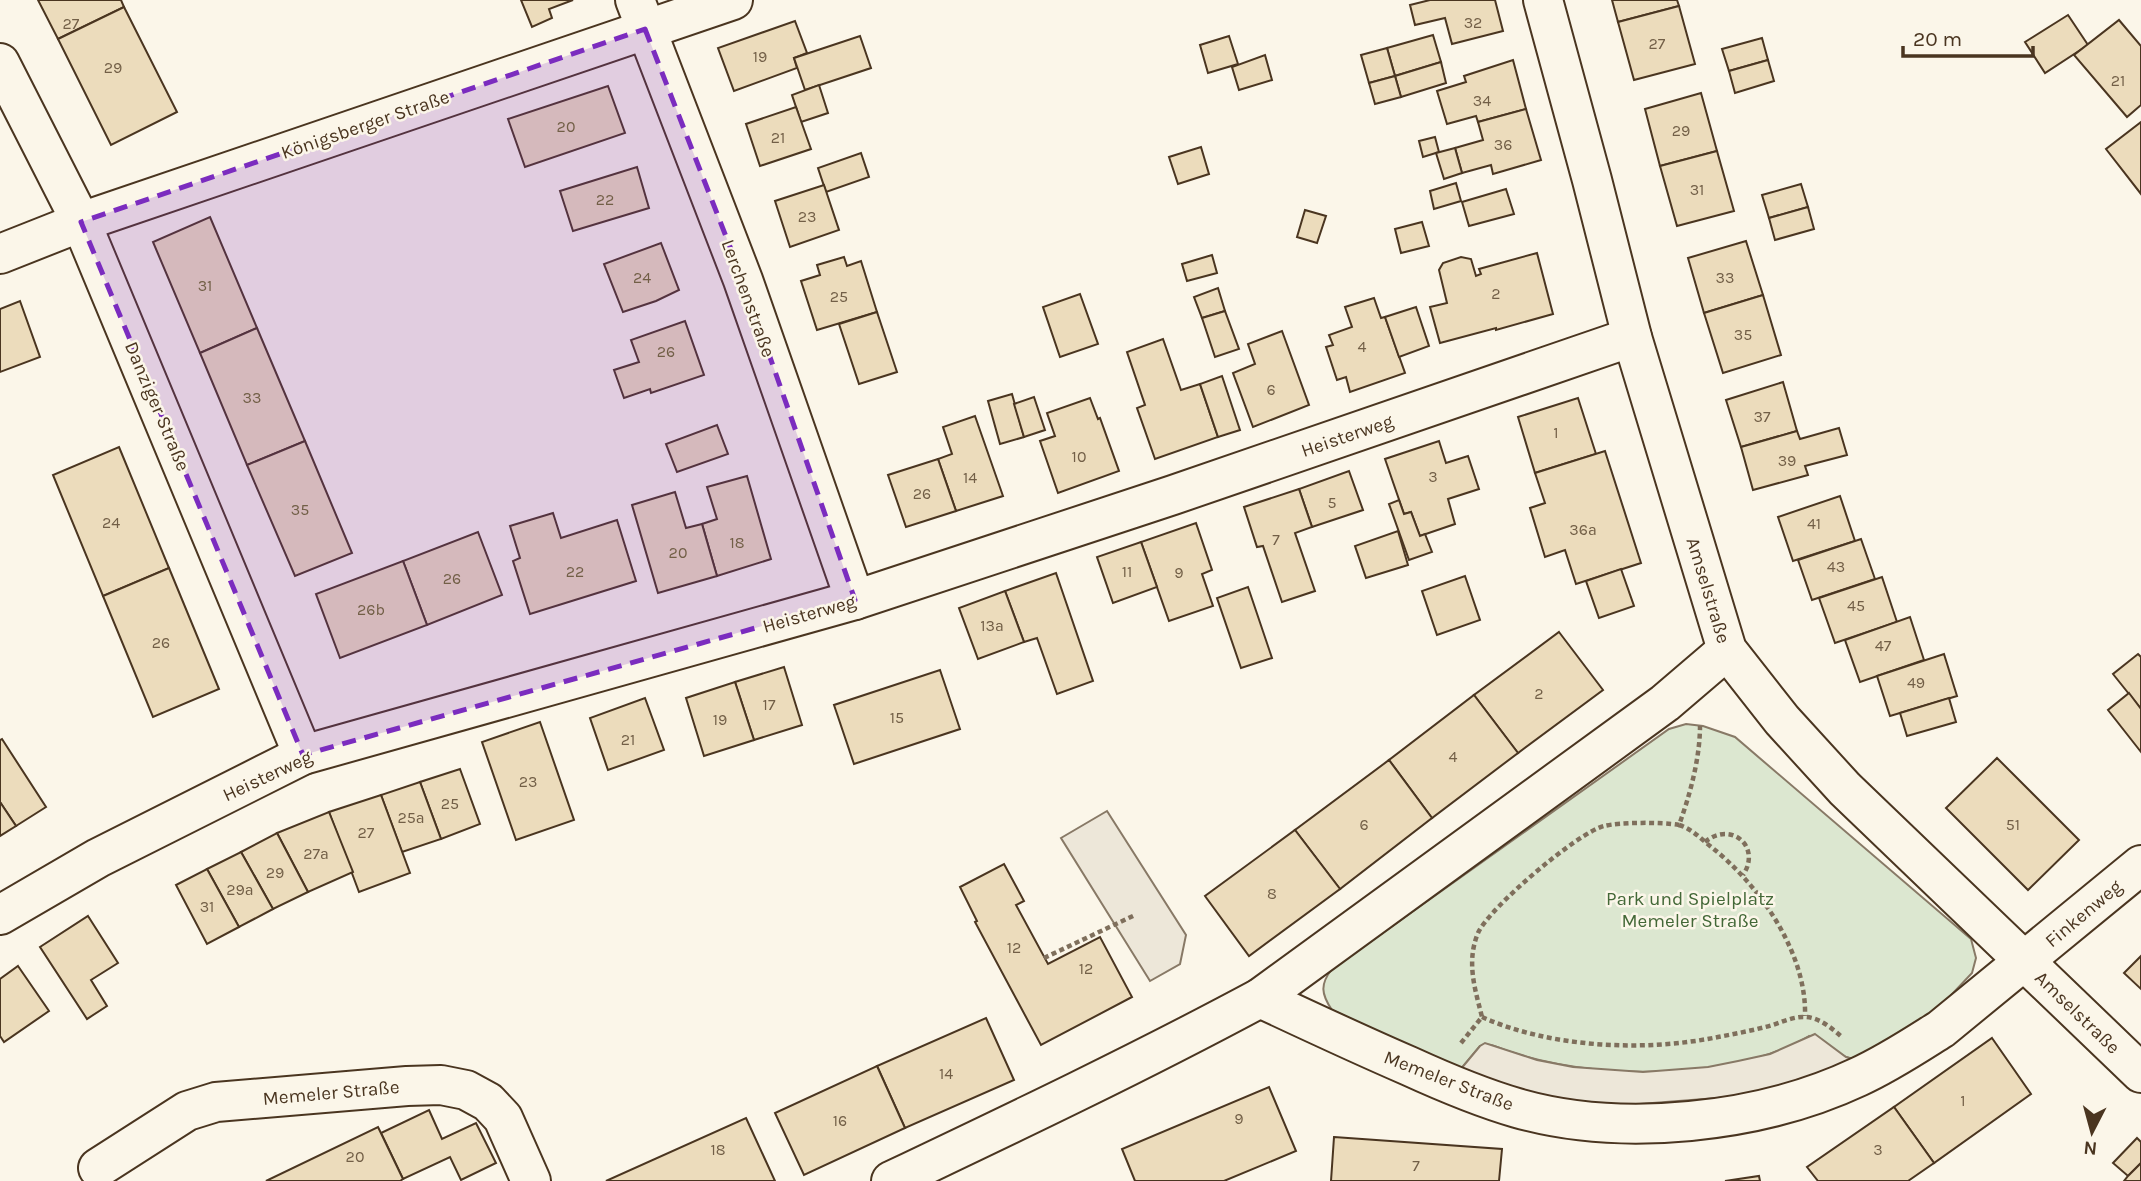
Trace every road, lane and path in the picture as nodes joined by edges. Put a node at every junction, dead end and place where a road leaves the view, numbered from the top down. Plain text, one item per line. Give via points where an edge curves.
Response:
1 (733, 0) edge
2 (1543, 0) edge
3 (640, 15) edge
4 (0, 63) edge
5 (80, 222) junction
6 (0, 254) edge
7 (1632, 337) junction
8 (855, 600) junction
9 (1727, 650) junction
10 (1700, 726) dead end
11 (303, 755) junction
12 (1679, 825) junction
13 (1705, 842) junction
14 (2141, 864) edge
15 (1743, 875) junction
16 (0, 915) edge
17 (1135, 915) dead end
18 (1044, 957) dead end
19 (2025, 961) junction
20 (1259, 998) junction
21 (1805, 1016) junction
22 (1482, 1017) junction
23 (1853, 1043) dead end
24 (1458, 1047) dead end
25 (2141, 1073) edge
26 (98, 1168) dead end
27 (531, 1181) edge
28 (891, 1181) edge

1 - 3 street, Königsberger Straße
2 - 7 street, Amselstraße
3 - 5 street, Königsberger Straße
3 - 8 street, Lerchenstraße via 743,281
4 - 5 street, Danziger Straße
5 - 6 street, Königsberger Straße
5 - 11 street, Danziger Straße
7 - 8 street, Heisterweg
7 - 9 street, Amselstraße
8 - 11 street, Heisterweg
9 - 19 street, Amselstraße via 1845,789
9 - 20 street via 1665,703
10 - 12 path via 1700,743
11 - 16 street, Heisterweg via 98,858
12 - 13 path
12 - 22 path via 1603,826 1564,850 1496,909 1479,932 1473,954 1471,978
13 - 15 path
13 - 15 path via 1722,833 1740,838 1748,851
14 - 19 street, Finkenweg
15 - 21 path via 1782,931 1802,982
17 - 18 path
19 - 20 street, Memeler Straße via 1941,1029 1860,1077 1771,1108 1650,1124 1584,1120 1490,1100
19 - 25 street, Amselstraße
20 - 28 street
21 - 22 path via 1693,1042 1647,1044 1532,1035
21 - 23 path
22 - 24 path
26 - 27 street, Memeler Straße via 187,1111 216,1102 442,1085 466,1090 488,1102 503,1118

